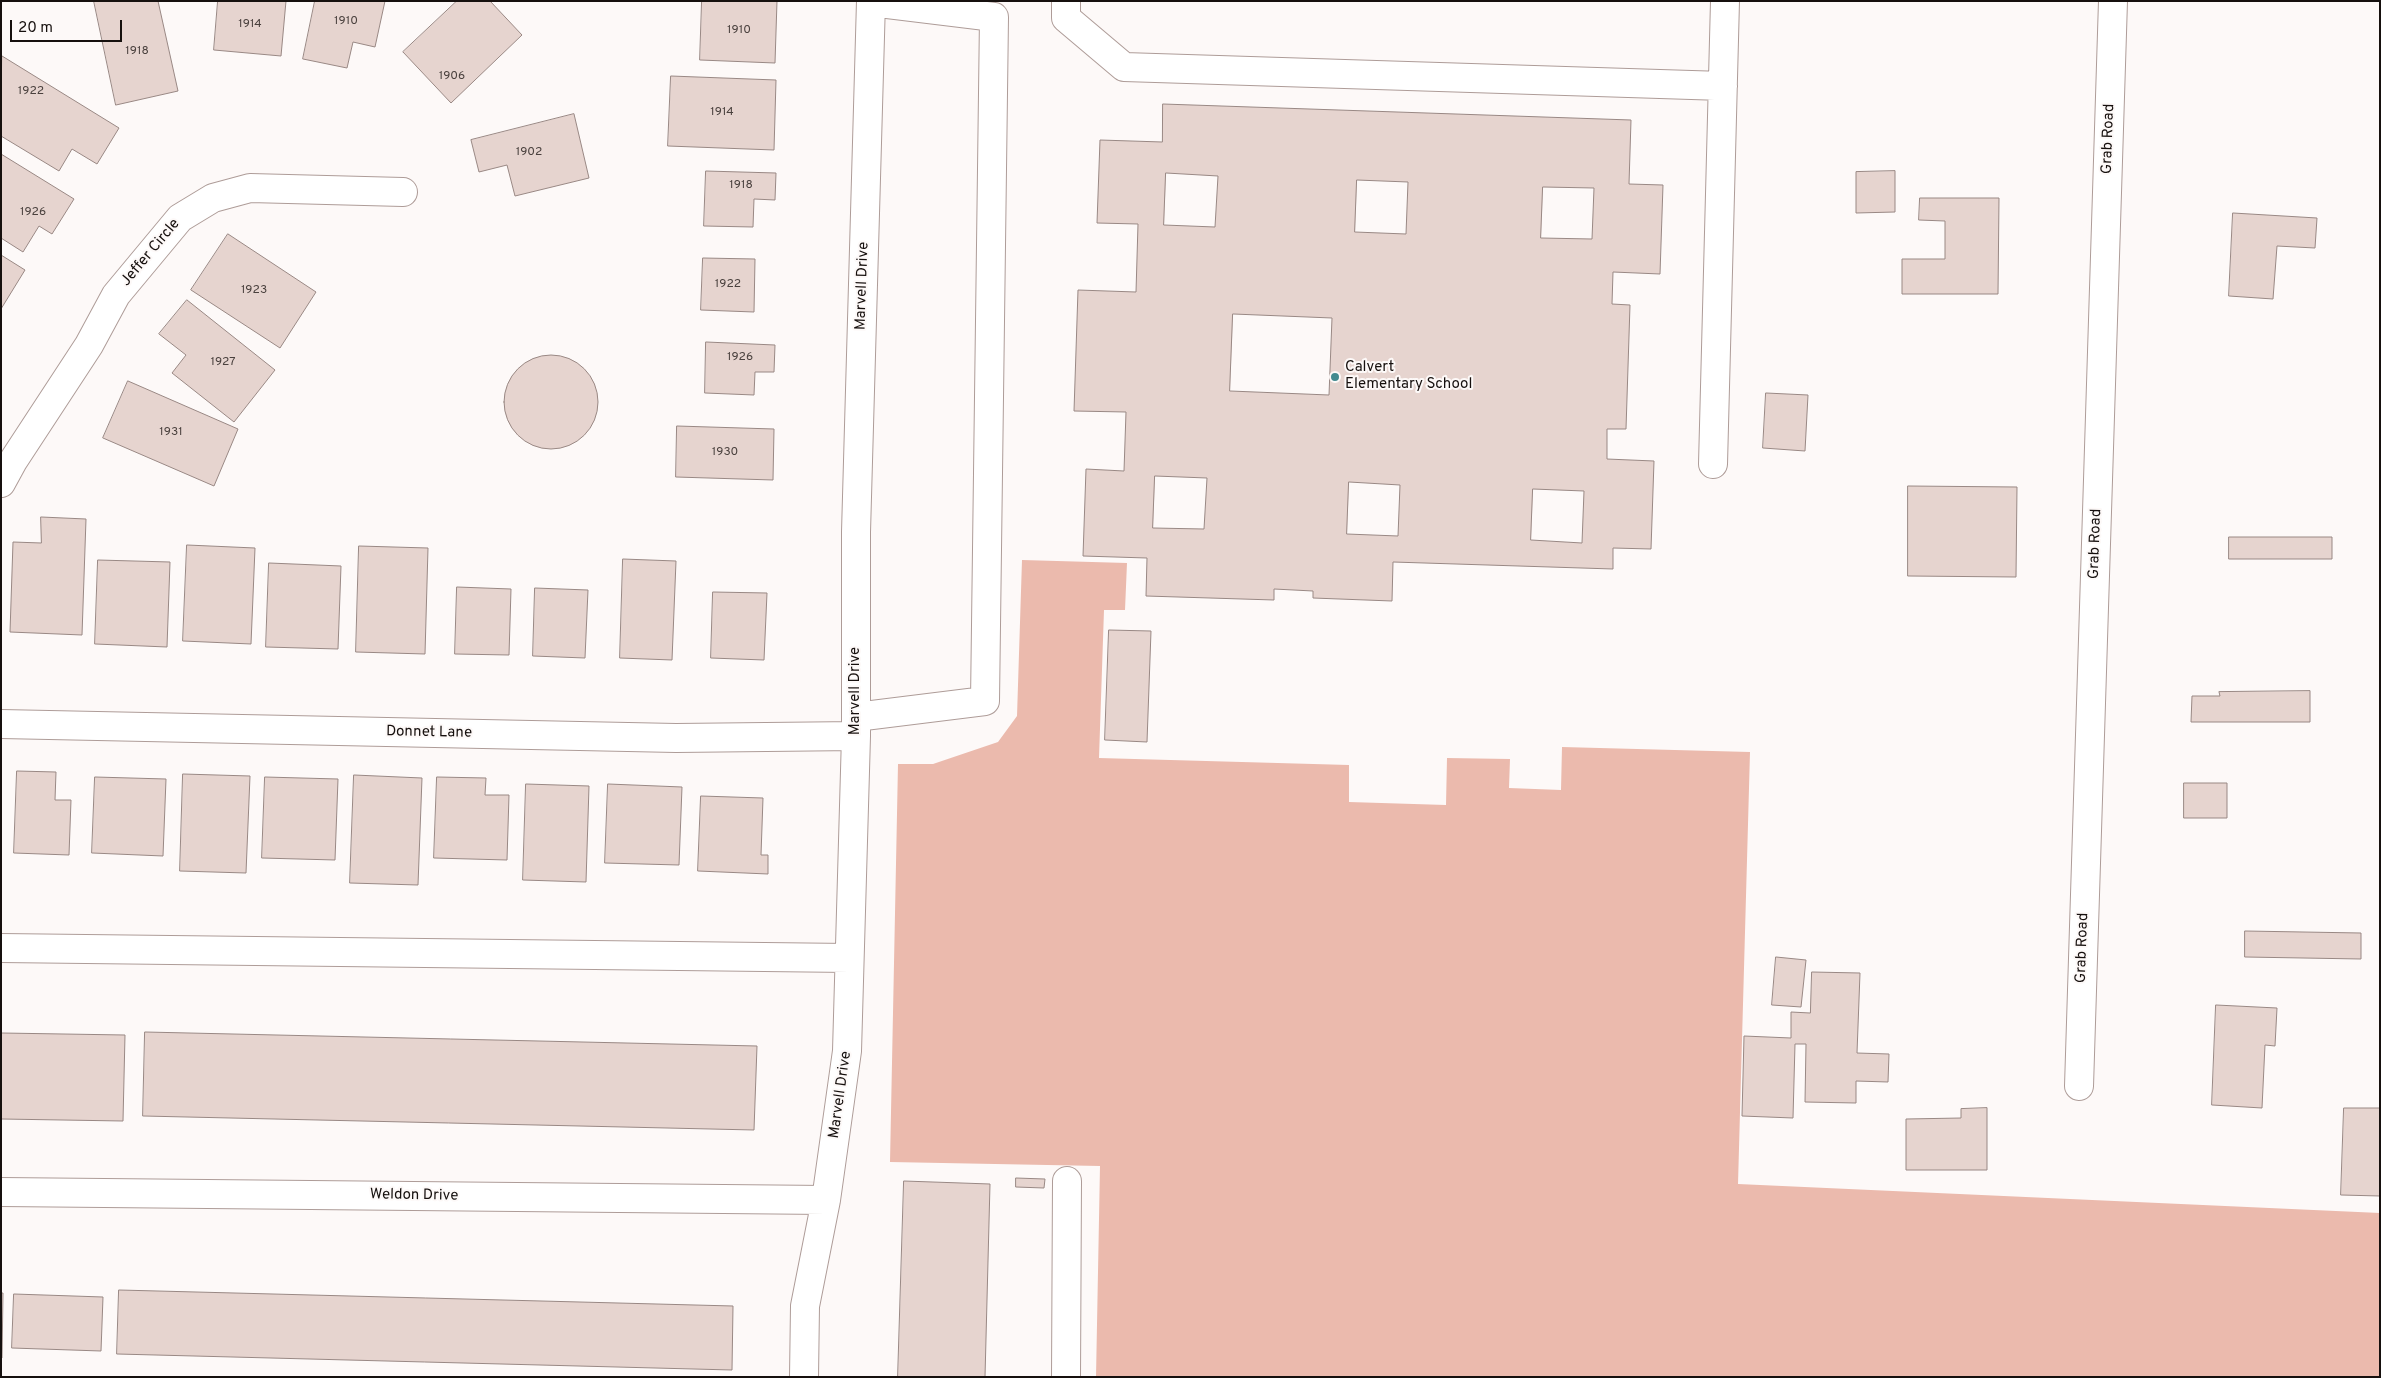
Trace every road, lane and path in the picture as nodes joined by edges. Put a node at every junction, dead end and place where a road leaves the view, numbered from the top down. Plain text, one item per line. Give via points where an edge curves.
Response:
1 (1066, 1) edge
2 (1725, 1) edge
3 (2113, 1) edge
4 (871, 2) edge
5 (1723, 86) junction
6 (403, 192) dead end
7 (1714, 464) dead end
8 (1, 483) edge
9 (1, 724) edge
10 (856, 727) junction
11 (1, 948) edge
12 (849, 958) junction
13 (2079, 1086) dead end
14 (1067, 1181) dead end
15 (1, 1192) edge
16 (826, 1200) junction
17 (804, 1377) edge
18 (1066, 1377) edge

1 - 5 street via 1066,18 1124,67
2 - 5 street
3 - 13 street, Grab Road
4 - 10 street, Marvell Drive via 856,532
4 - 10 street, Donnet Lane via 994,17 985,701
5 - 7 street
6 - 8 street, Jeffer Circle via 250,188 213,198 180,218 116,295 89,345
9 - 10 street, Donnet Lane via 676,738
10 - 12 street, Marvell Drive
11 - 12 street
12 - 16 street, Marvell Drive via 847,1051
14 - 18 street
15 - 16 street, Weldon Drive
16 - 17 street, Marvell Drive via 805,1306

